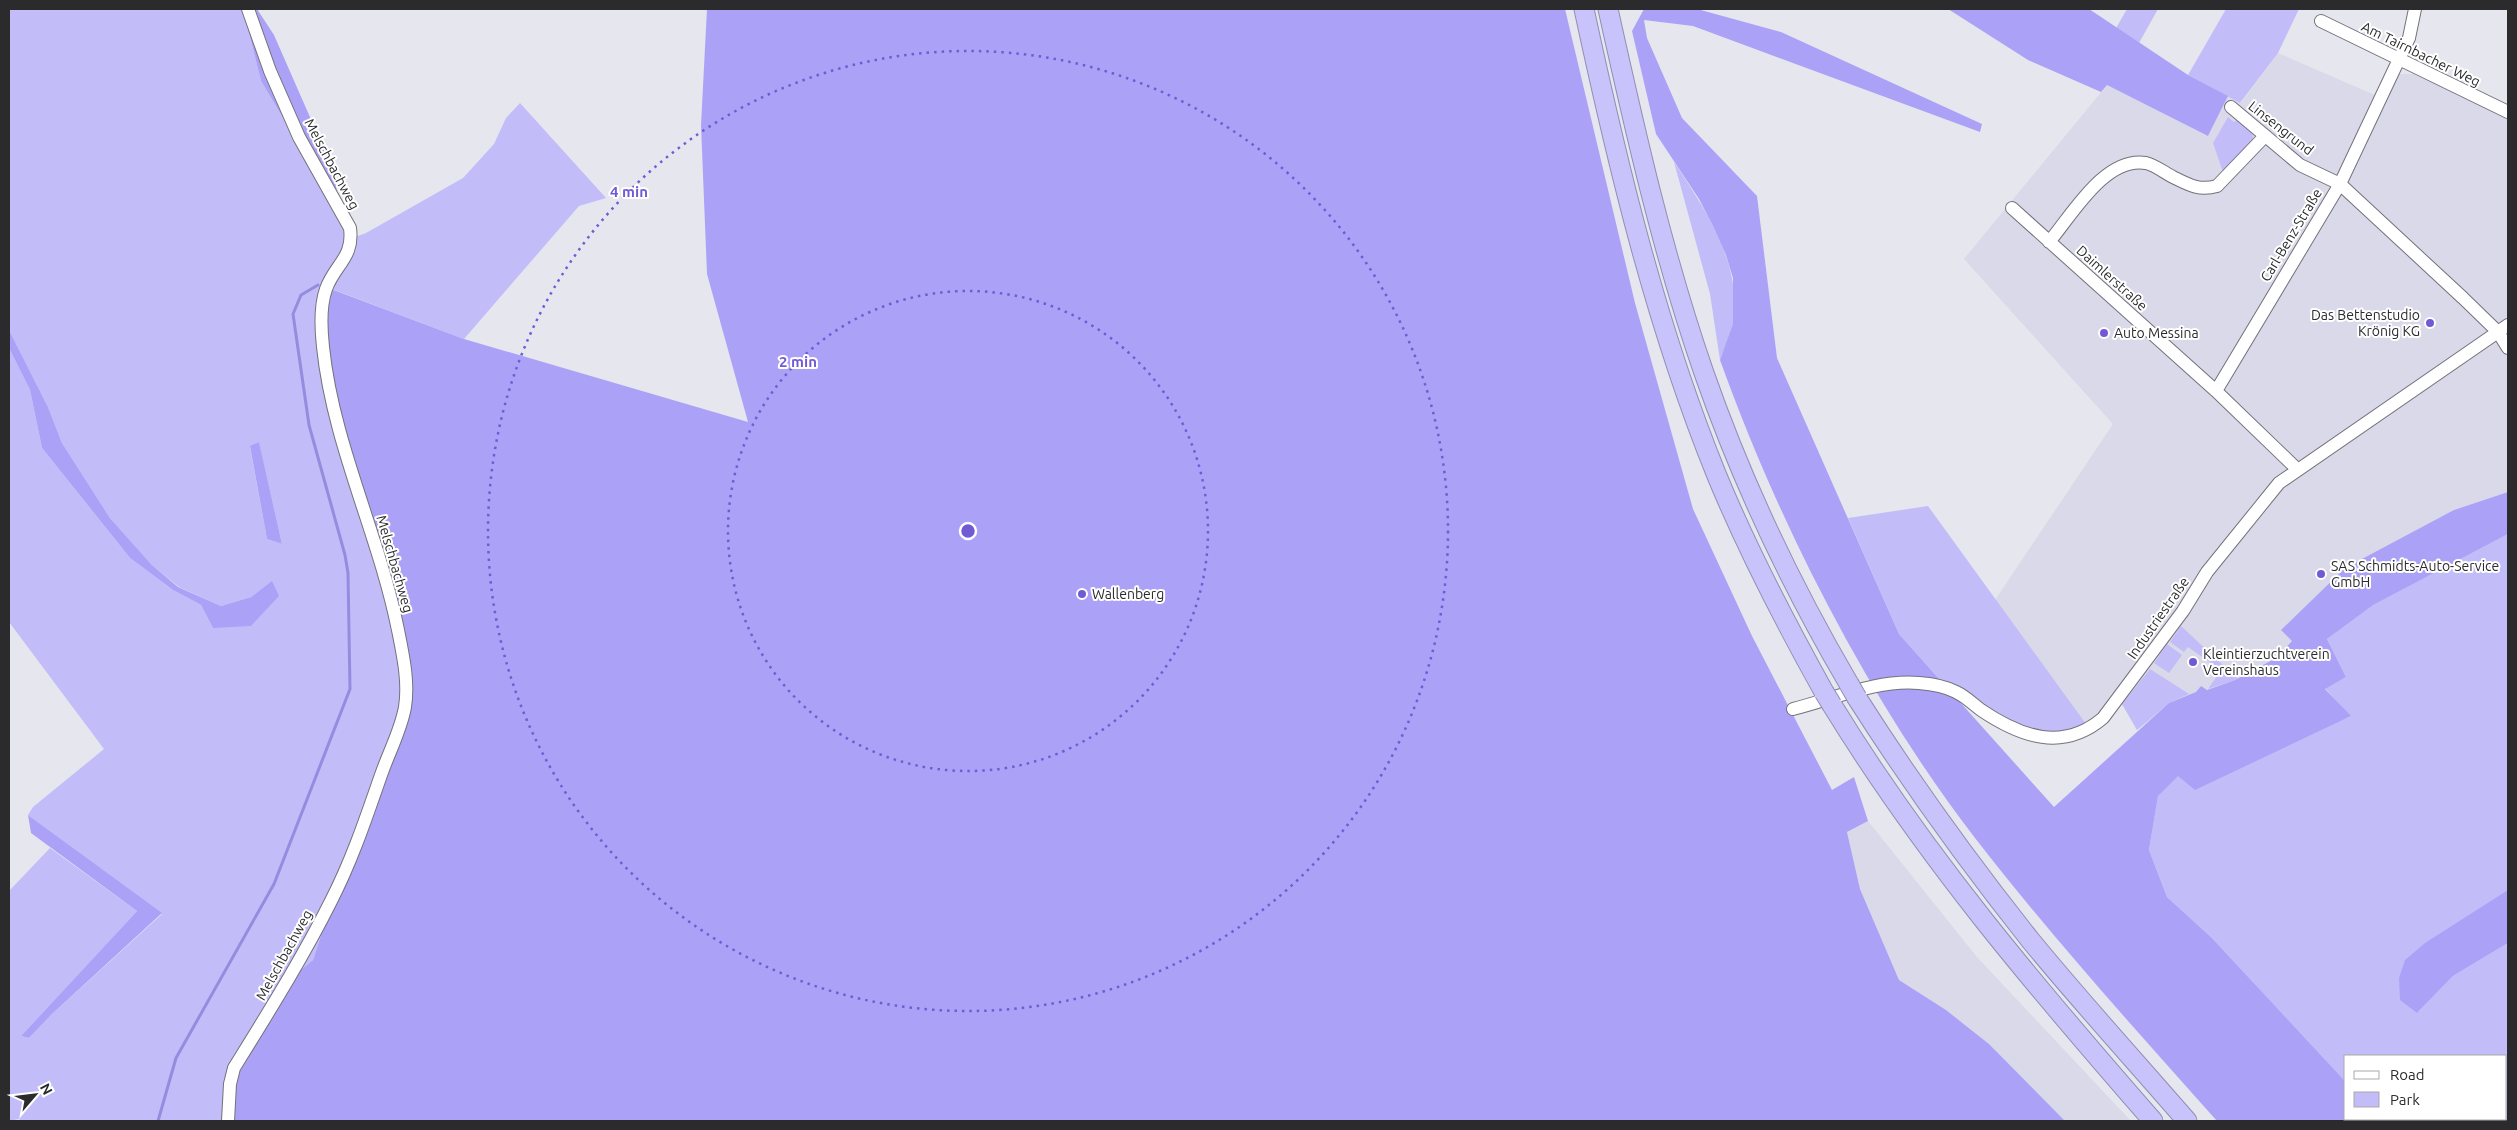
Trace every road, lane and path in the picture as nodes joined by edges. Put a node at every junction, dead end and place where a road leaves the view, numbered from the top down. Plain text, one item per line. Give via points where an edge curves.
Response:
1 (248, 9) edge
2 (1584, 9) edge
3 (1608, 9) edge
4 (2415, 9) edge
5 (2321, 21) dead end
6 (2399, 60) junction
7 (2231, 107) dead end
8 (2508, 112) edge
9 (2265, 136) junction
10 (2340, 184) junction
11 (2012, 208) dead end
12 (2049, 242) junction
13 (2503, 329) edge
14 (2508, 348) edge
15 (2216, 391) junction
16 (2298, 470) junction
17 (1793, 709) dead end
18 (228, 1121) edge
19 (2153, 1121) edge
20 (2187, 1121) edge

1 - 18 street, Melschbachweg via 270,71 299,137 350,228 352,241 349,253 326,288 322,309 323,347 341,433 388,586 406,688 401,722 359,838 332,900 234,1068
2 - 19 highway via 1615,150 1680,377 1717,476 1757,564 1828,699 1868,764 1963,896
3 - 20 highway via 1665,246 1705,374 1761,516 1812,619 1853,691 1934,815 2033,943
4 - 6 street via 2409,38
5 - 6 street, Am Tairnbacher Weg
6 - 8 street, Am Tairnbacher Weg
6 - 10 street
7 - 9 street, Linsengrund
9 - 10 street, Linsengrund via 2300,165
9 - 12 street via 2217,186 2209,188 2195,188 2147,163 2129,163 2104,175
10 - 13 street, Carl-Benz-Straße
10 - 15 street, Carl-Benz-Straße
11 - 12 street, Daimlerstraße
12 - 15 street, Daimlerstraße
13 - 14 street
13 - 16 street, Industriestraße
15 - 16 street
16 - 17 street, Industriestraße via 2279,483 2260,504 2207,572 2183,611 2104,718 2089,728 2069,736 2039,738 2003,723 1958,692 1917,682 1886,684

